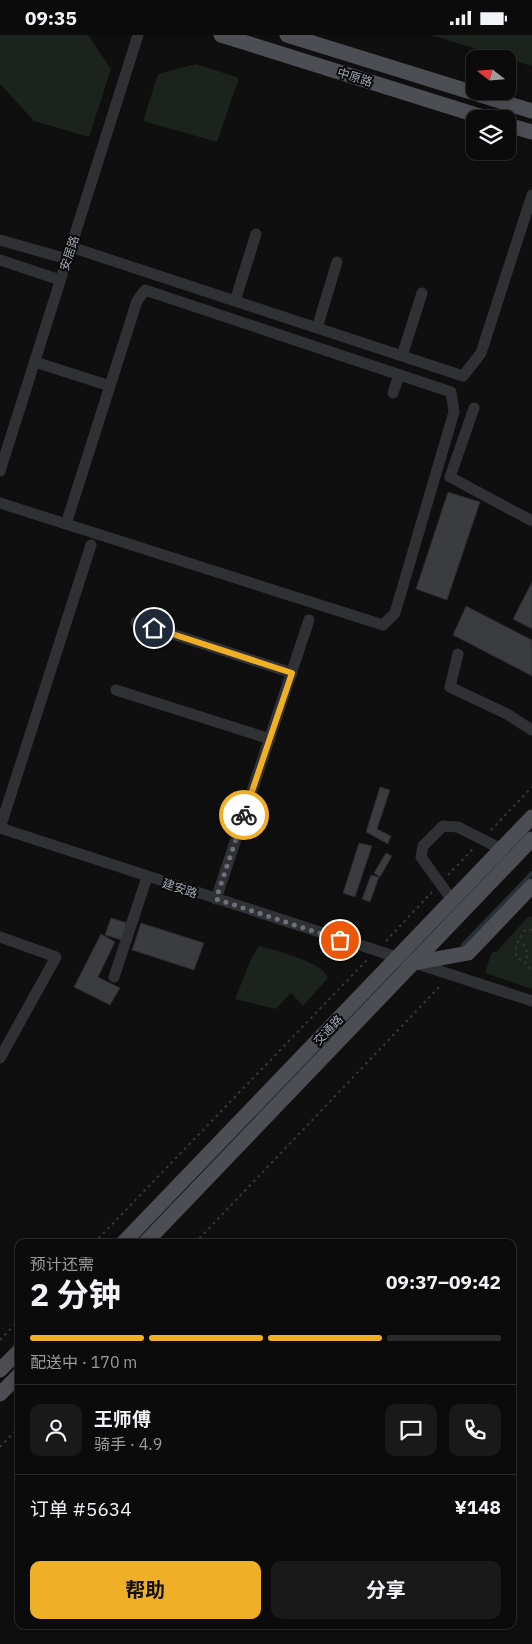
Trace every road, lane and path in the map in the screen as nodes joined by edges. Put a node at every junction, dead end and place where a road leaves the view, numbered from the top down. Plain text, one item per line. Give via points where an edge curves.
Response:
1 (138, 35) edge
2 (220, 35) edge
3 (287, 35) edge
4 (532, 111) edge
5 (466, 112) edge
6 (516, 127) edge
7 (532, 132) edge
8 (532, 195) edge
9 (256, 234) dead end
10 (0, 240) edge
11 (71, 247) junction
12 (67, 259) junction
13 (0, 260) edge
14 (337, 262) dead end
15 (60, 281) junction
16 (422, 293) dead end
17 (234, 301) junction
18 (317, 329) junction
19 (402, 356) junction
20 (34, 362) junction
21 (399, 375) junction
22 (110, 386) junction
23 (393, 393) dead end
24 (474, 409) dead end
25 (0, 471) edge
26 (0, 503) edge
27 (532, 521) edge
28 (66, 524) junction
29 (91, 545) dead end
30 (309, 619) dead end
31 (136, 622) dead end
32 (458, 654) dead end
33 (292, 673) junction
34 (116, 690) dead end
35 (532, 730) edge
36 (270, 739) junction
37 (532, 787) edge
38 (532, 817) edge
39 (0, 828) edge
40 (482, 839) junction
41 (532, 839) edge
42 (501, 849) junction
43 (147, 877) junction
44 (439, 884) junction
45 (531, 888) edge
46 (216, 899) junction
47 (452, 901) junction
48 (532, 930) edge
49 (0, 937) edge
50 (518, 942) junction
51 (375, 951) junction
52 (398, 958) junction
53 (525, 962) junction
54 (414, 963) junction
55 (532, 970) edge
56 (452, 974) junction
57 (114, 977) dead end
58 (532, 1001) edge
59 (0, 1058) edge
60 (98, 1239) edge
61 (127, 1239) edge
62 (150, 1239) edge
63 (199, 1239) edge
64 (15, 1324) edge
65 (0, 1340) edge
66 (15, 1355) edge
67 (0, 1370) edge
68 (15, 1379) edge
69 (0, 1394) edge
70 (15, 1431) edge
71 (0, 1447) edge

1 - 11 street, 安居路
2 - 5 main road, 中原路
3 - 4 main road, 中原路
6 - 7 main road
8 - 19 street via 481,353 463,376
9 - 17 street
10 - 12 street
11 - 12 street, 安居路
11 - 17 street
12 - 15 street, 安居路
13 - 15 street
14 - 18 street
15 - 20 street, 安居路
16 - 19 street
17 - 18 street
18 - 19 street
20 - 22 street
20 - 25 street, 安居路
21 - 22 street via 145,290 137,301
21 - 23 street
21 - 28 street via 451,392 454,412 395,613 382,625
22 - 28 street
24 - 27 street via 450,477
26 - 28 street
29 - 39 street
30 - 33 street
31 - 33 street
32 - 35 street via 450,687
33 - 36 street
34 - 36 street
36 - 46 street
37 - 40 path
38 - 42 main road, 交通路
39 - 43 street, 建安路
40 - 42 street
40 - 44 path
40 - 44 street via 458,827 443,826 423,846 421,857
41 - 54 main road, 交通路
42 - 47 main road, 交通路
43 - 46 street, 建安路
43 - 57 street
44 - 47 street
44 - 51 path
45 - 54 main road via 468,953
46 - 51 street, 建安路
47 - 52 main road, 交通路
48 - 50 path via 524,931
49 - 59 street via 56,957
50 - 53 path via 524,945 528,954
50 - 53 path via 516,957
51 - 52 street, 建安路
51 - 60 path
52 - 54 street, 建安路
52 - 61 main road, 交通路
53 - 55 path
54 - 56 street, 建安路
54 - 62 main road, 交通路
56 - 58 street, 建安路
56 - 63 path
64 - 65 path
66 - 67 main road
68 - 69 main road
70 - 71 path

